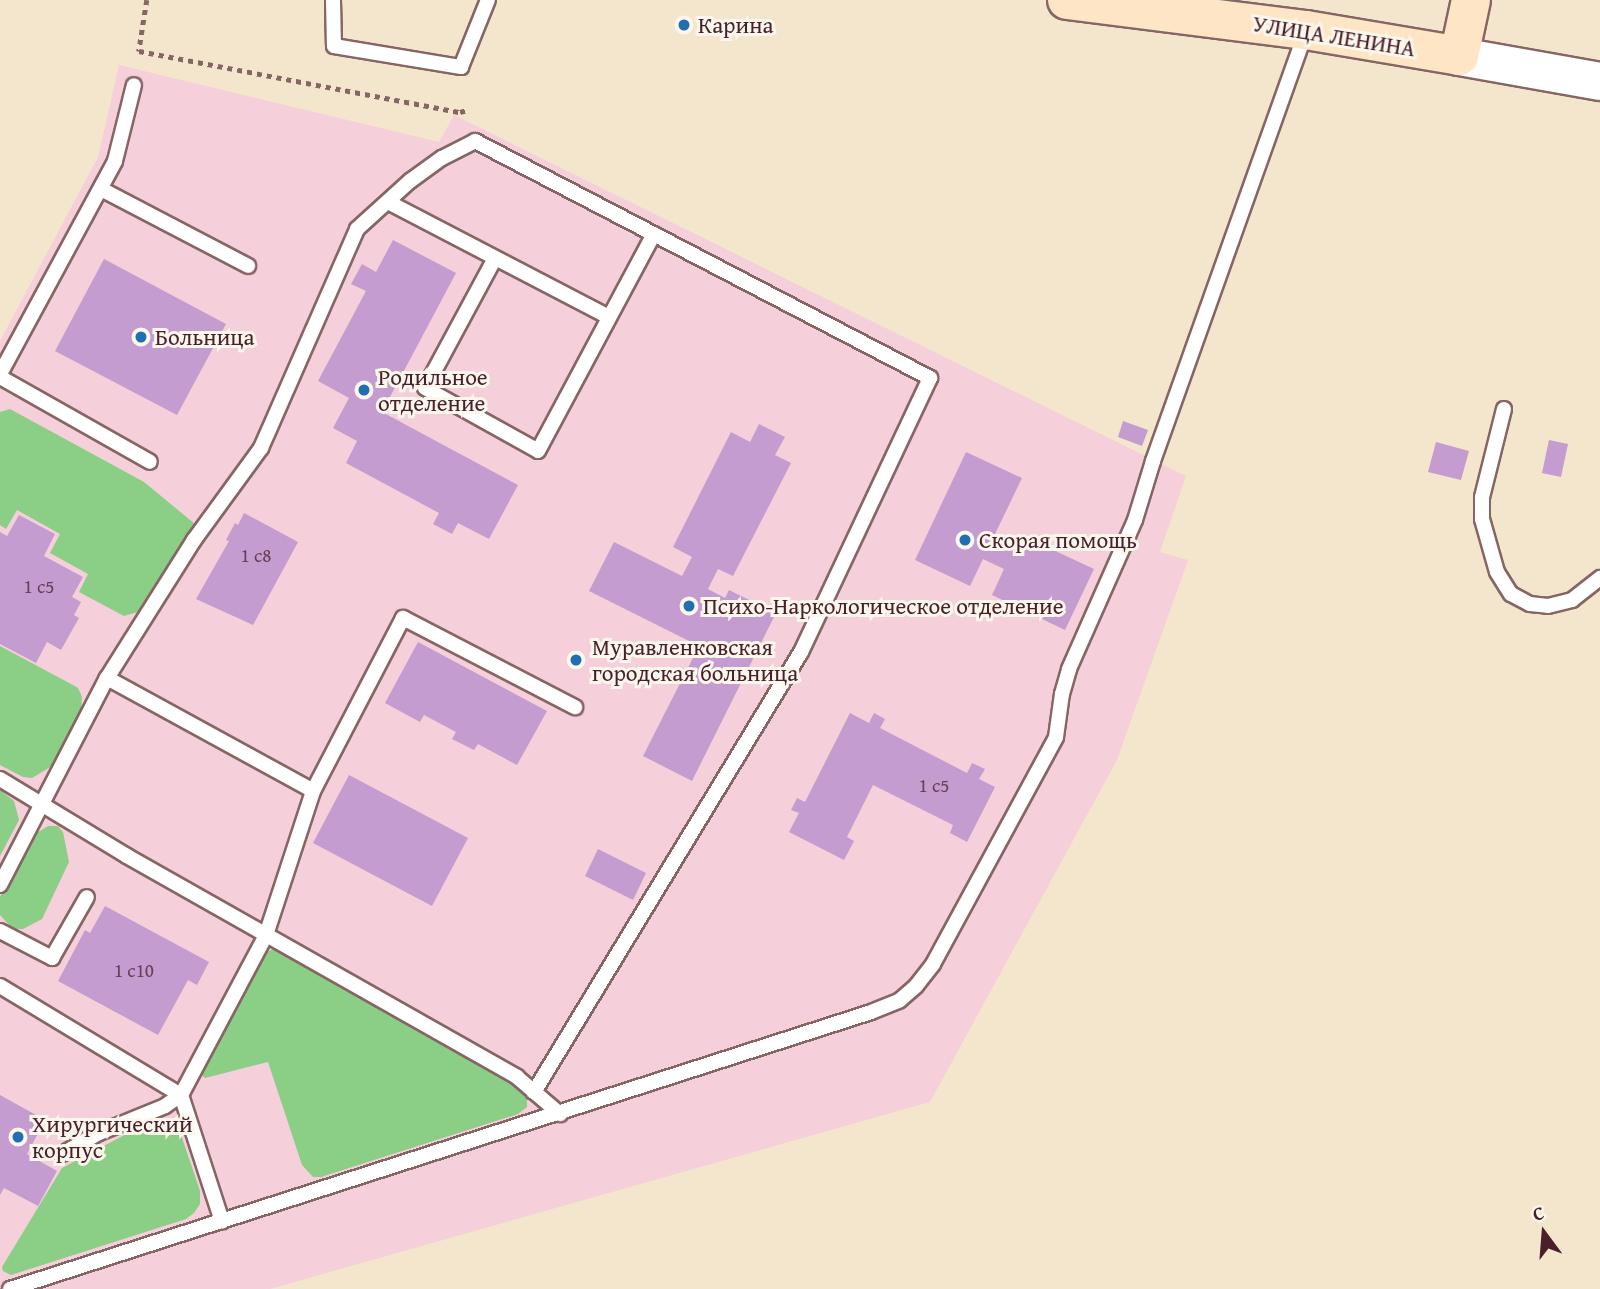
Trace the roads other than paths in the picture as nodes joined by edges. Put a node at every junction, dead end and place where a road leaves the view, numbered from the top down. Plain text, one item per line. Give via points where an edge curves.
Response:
1 (333, 0) edge
2 (488, 0) edge
3 (1067, 0) edge
4 (1471, 0) edge
5 (1121, 3) edge
6 (1306, 30) junction
7 (1459, 56) junction
8 (1600, 81) edge
9 (134, 85) dead end
10 (101, 188) junction
11 (388, 202) junction
12 (653, 234) junction
13 (494, 260) junction
14 (248, 266) dead end
15 (609, 317) junction
16 (0, 376) edge
17 (1504, 409) dead end
18 (150, 462) dead end
19 (1600, 578) edge
20 (107, 678) junction
21 (575, 708) dead end
22 (0, 779) edge
23 (313, 791) junction
24 (41, 803) junction
25 (0, 885) edge
26 (87, 897) dead end
27 (0, 932) edge
28 (266, 935) junction
29 (0, 986) edge
30 (534, 1092) junction
31 (181, 1095) junction
32 (560, 1114) junction
33 (62, 1154) dead end
34 (222, 1221) junction
35 (10, 1289) edge

1 - 2 lane via 334,46 461,67
3 - 5 main road, УЛИЦА ЛЕНИНА
4 - 7 main road
5 - 6 main road, УЛИЦА ЛЕНИНА
6 - 7 main road, УЛИЦА ЛЕНИНА
6 - 32 lane via 1135,520 1069,669 1056,737 933,964 900,1000 871,1013
7 - 8 street, УЛИЦА ЛЕНИНА
9 - 10 lane via 115,161
10 - 14 lane
10 - 16 lane
11 - 12 lane via 442,158 475,141
11 - 13 lane
11 - 20 lane via 357,229 261,448 194,540
12 - 15 lane
12 - 30 lane via 930,378 802,652
13 - 15 lane
13 - 15 lane via 425,388 538,451
16 - 18 lane
17 - 19 lane via 1482,497 1482,519 1497,572 1511,594 1530,604 1548,606 1572,600
20 - 23 lane
20 - 24 lane
21 - 23 lane via 403,618
22 - 24 lane
23 - 28 lane
24 - 25 lane
24 - 28 lane
26 - 27 lane via 52,958
28 - 30 lane via 517,1077
28 - 31 lane
29 - 31 lane
30 - 32 lane
31 - 33 lane
31 - 34 lane
32 - 34 lane
34 - 35 lane

